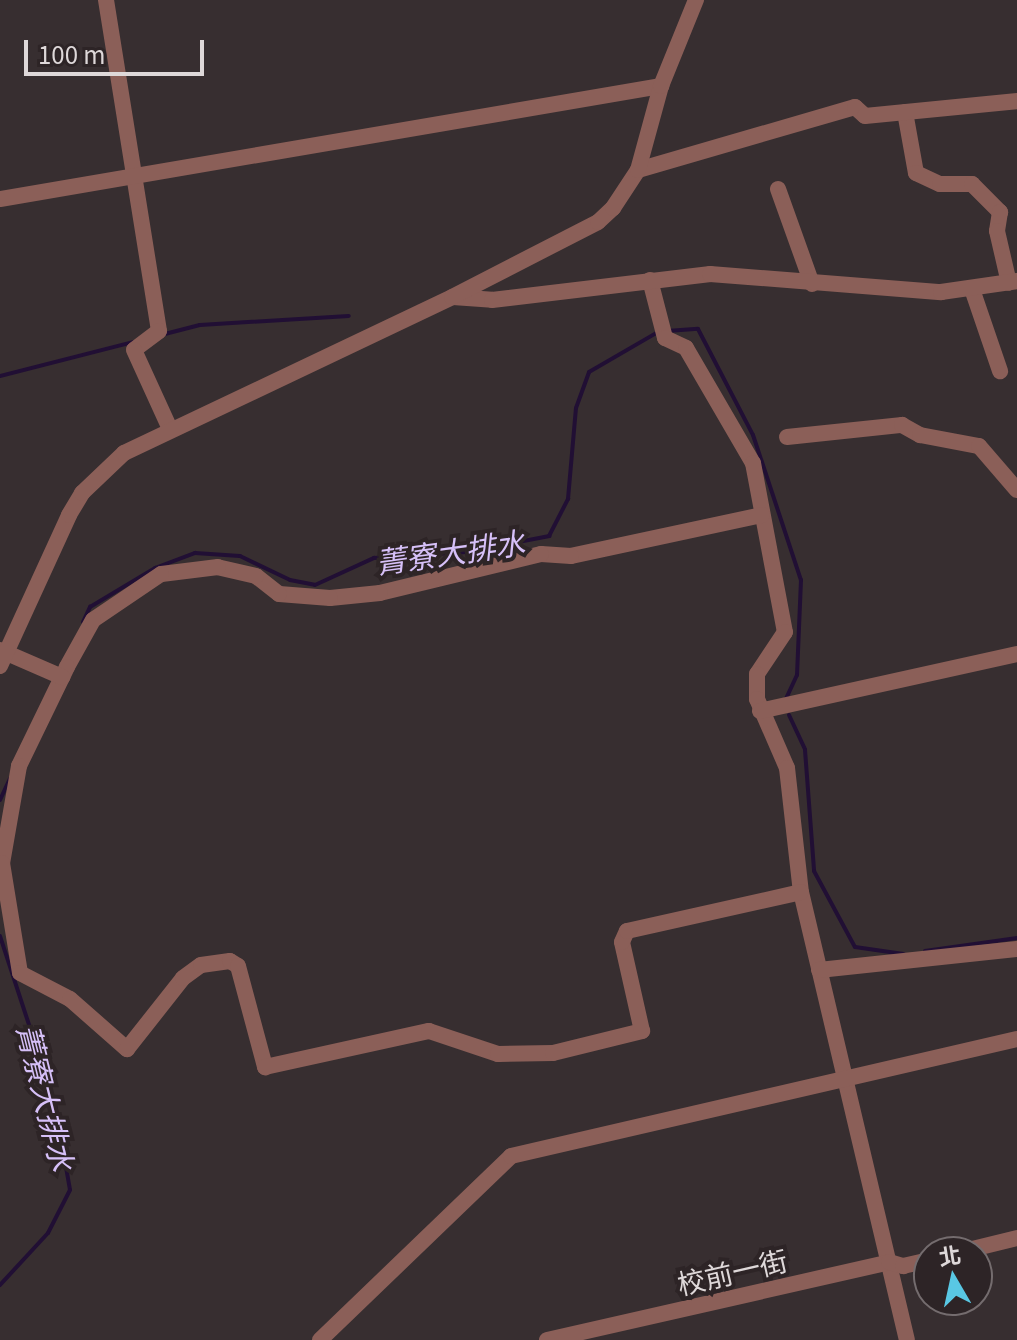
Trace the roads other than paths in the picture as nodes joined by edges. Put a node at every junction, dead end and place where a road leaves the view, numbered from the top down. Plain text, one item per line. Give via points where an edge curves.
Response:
1 (106, 0) edge
2 (696, 0) edge
3 (661, 86) junction
4 (1017, 101) edge
5 (905, 112) junction
6 (638, 170) junction
7 (137, 172) junction
8 (778, 189) dead end
9 (0, 199) edge
10 (650, 280) junction
11 (1013, 282) edge
12 (812, 284) junction
13 (972, 289) junction
14 (452, 297) junction
15 (1000, 371) dead end
16 (170, 429) junction
17 (787, 437) dead end
18 (1017, 490) edge
19 (762, 515) junction
20 (1017, 654) edge
21 (2, 656) edge
22 (61, 677) junction
23 (760, 711) junction
24 (801, 892) junction
25 (1017, 949) edge
26 (819, 970) junction
27 (1017, 1039) edge
28 (845, 1077) junction
29 (1017, 1238) edge
30 (993, 1244) edge
31 (889, 1262) junction
32 (913, 1264) edge
33 (320, 1340) edge
34 (547, 1340) edge
35 (907, 1340) edge

1 - 7 street
2 - 3 street
3 - 6 street
3 - 7 street
4 - 5 street
5 - 6 street via 865,116 855,107
5 - 11 street via 916,173 940,184 972,184 1000,212 997,231
6 - 14 street via 598,222
7 - 9 street
7 - 16 street via 154,336 134,350
8 - 12 street
10 - 12 street via 710,274
10 - 14 street via 492,300
10 - 19 street via 665,338 686,348 753,463
11 - 13 street
12 - 13 street
13 - 15 street
14 - 16 street
16 - 21 street via 124,453 82,493
17 - 18 street via 902,425 920,435 979,446
19 - 22 street via 571,556 541,554 380,593 330,598 279,594 256,576 218,567 161,574 93,620
19 - 23 street via 785,632 757,674
20 - 23 street
21 - 22 street via 28,658
22 - 24 street via 10,795 2,863 13,948 20,973 70,999 127,1049 183,978 201,965 230,961 238,966 265,1067 429,1031 498,1054 553,1053 642,1031 622,942 627,931
23 - 24 street via 787,768
24 - 26 street
25 - 26 street
26 - 28 street
27 - 28 street
28 - 31 street
28 - 33 street via 511,1156
29 - 30 street
31 - 32 street, 校前一街
31 - 34 street, 校前一街
31 - 35 street

